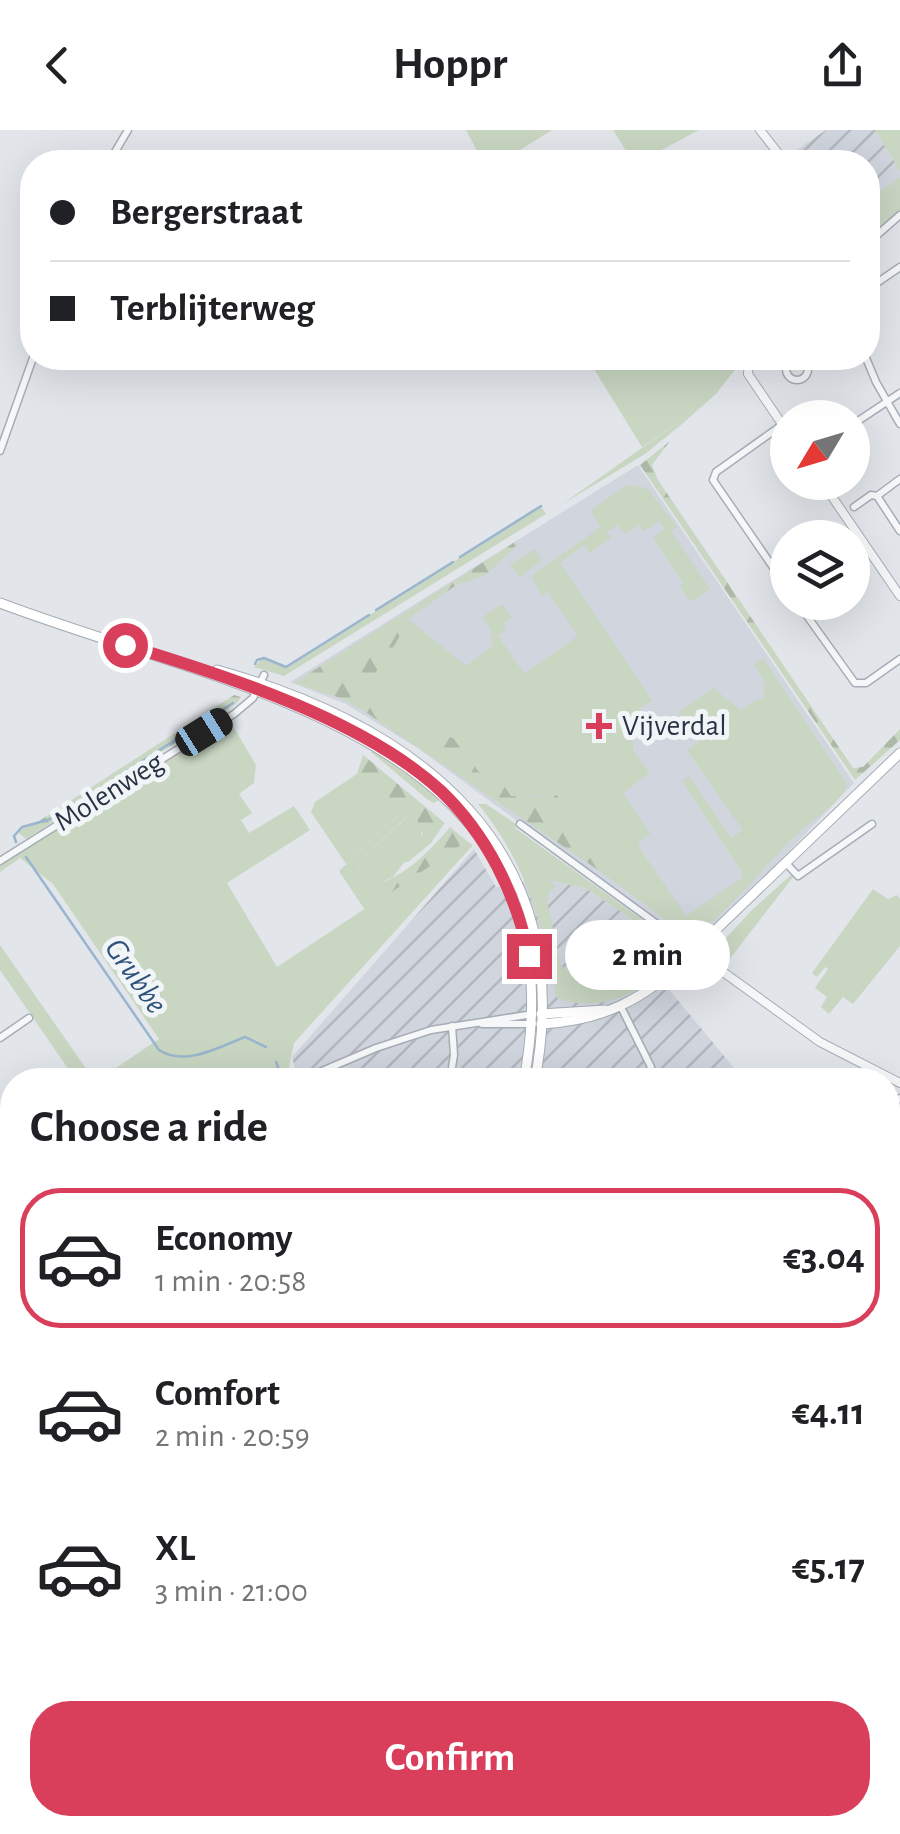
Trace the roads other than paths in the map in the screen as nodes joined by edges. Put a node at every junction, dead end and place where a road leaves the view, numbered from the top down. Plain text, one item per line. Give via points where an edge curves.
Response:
1 (760, 130) edge
2 (776, 150) edge
3 (900, 215) edge
4 (880, 232) edge
5 (30, 370) edge
6 (747, 370) edge
7 (871, 370) edge
8 (900, 393) edge
9 (886, 402) junction
10 (770, 406) edge
11 (870, 413) edge
12 (900, 424) edge
13 (770, 438) edge
14 (0, 451) edge
15 (900, 479) edge
16 (877, 496) junction
17 (834, 500) edge
18 (854, 507) dead end
19 (900, 531) edge
20 (770, 564) edge
21 (900, 596) edge
22 (0, 603) edge
23 (809, 620) edge
24 (900, 658) edge
25 (261, 682) junction
26 (900, 754) edge
27 (520, 824) dead end
28 (872, 824) dead end
29 (0, 861) edge
30 (786, 862) junction
31 (687, 951) junction
32 (701, 951) junction
33 (621, 1007) junction
34 (29, 1018) dead end
35 (538, 1019) junction
36 (452, 1026) junction
37 (0, 1038) edge
38 (331, 1068) edge
39 (452, 1068) edge
40 (527, 1068) edge
41 (536, 1068) edge
42 (651, 1068) edge
43 (872, 1068) edge

1 - 2 street
3 - 4 street
5 - 14 street
6 - 10 street
7 - 9 street
8 - 9 street
9 - 11 street
9 - 12 street
13 - 20 street via 713,480
15 - 16 street
16 - 18 street
16 - 19 street
17 - 21 street
22 - 25 main road
23 - 24 street via 854,684 866,683
25 - 29 street, Molenweg via 234,714
25 - 35 main road via 384,739 425,766 466,812 507,863 529,915 540,958
26 - 30 main road
27 - 31 street
28 - 30 street via 798,876
30 - 32 main road
31 - 32 main road via 695,960
31 - 32 main road via 692,942
31 - 33 main road via 657,986
32 - 43 street via 812,1036
33 - 35 main road
33 - 42 street
34 - 37 street
35 - 36 street
35 - 40 main road
35 - 41 main road
36 - 38 street
36 - 39 street

